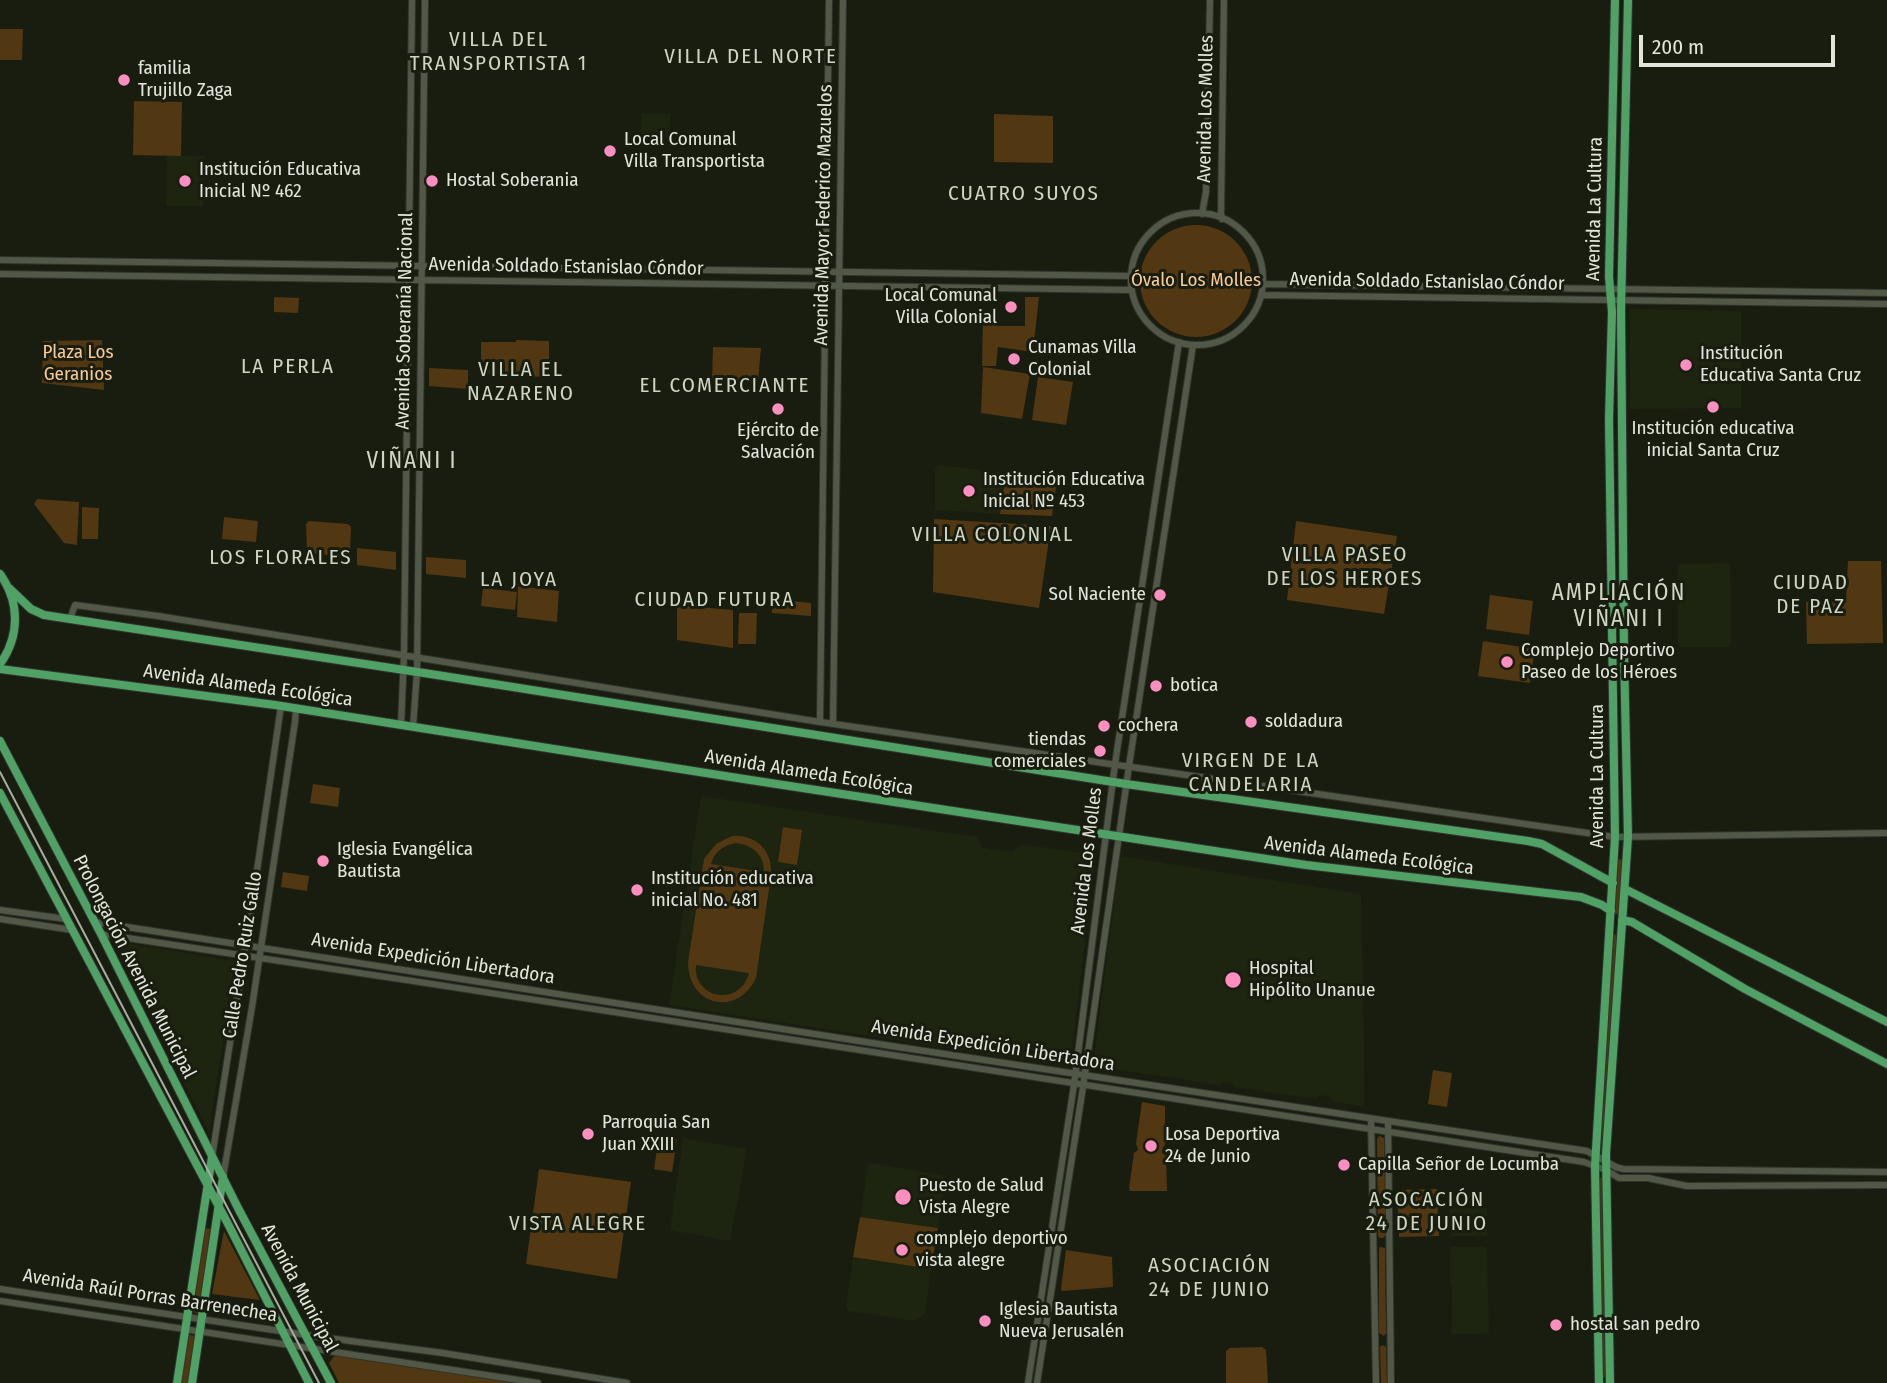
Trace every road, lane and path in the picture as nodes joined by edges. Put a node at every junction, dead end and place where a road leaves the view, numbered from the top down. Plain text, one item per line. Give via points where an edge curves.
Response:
1 (412, 0) edge
2 (425, 0) edge
3 (829, 0) edge
4 (843, 0) edge
5 (1210, 0) edge
6 (1224, 0) edge
7 (1615, 0) edge
8 (1628, 0) edge
9 (1613, 64) junction
10 (1627, 64) junction
11 (1202, 214) junction
12 (1222, 219) junction
13 (0, 260) edge
14 (409, 266) junction
15 (422, 266) junction
16 (825, 272) junction
17 (839, 272) junction
18 (0, 274) edge
19 (1131, 276) junction
20 (408, 280) junction
21 (421, 280) junction
22 (1263, 284) junction
23 (825, 286) junction
24 (839, 286) junction
25 (1610, 289) junction
26 (1622, 289) junction
27 (1132, 290) junction
28 (1887, 293) edge
29 (1261, 295) junction
30 (1611, 301) junction
31 (1622, 301) junction
32 (1887, 304) edge
33 (1178, 342) junction
34 (1193, 345) junction
35 (407, 376) junction
36 (420, 377) junction
37 (405, 569) junction
38 (418, 570) junction
39 (0, 573) edge
40 (9, 588) junction
41 (70, 619) junction
42 (404, 655) junction
43 (416, 659) junction
44 (0, 667) edge
45 (403, 670) junction
46 (417, 672) junction
47 (281, 706) junction
48 (296, 708) junction
49 (820, 722) junction
50 (834, 724) junction
51 (401, 725) junction
52 (413, 727) junction
53 (0, 741) edge
54 (1115, 764) junction
55 (1129, 766) junction
56 (1113, 781) junction
57 (1126, 784) junction
58 (0, 793) edge
59 (1887, 834) edge
60 (1106, 835) junction
61 (1119, 836) junction
62 (1615, 837) junction
63 (1628, 837) junction
64 (1613, 883) junction
65 (1625, 889) junction
66 (0, 910) edge
67 (1611, 911) junction
68 (0, 919) edge
69 (66, 919) junction
70 (1622, 920) junction
71 (95, 922) junction
72 (72, 930) junction
73 (102, 934) junction
74 (246, 945) junction
75 (261, 947) junction
76 (244, 956) junction
77 (259, 958) junction
78 (1887, 1022) edge
79 (1887, 1064) edge
80 (1075, 1074) junction
81 (1085, 1075) junction
82 (1074, 1085) junction
83 (1083, 1087) junction
84 (1371, 1119) junction
85 (1388, 1121) junction
86 (1372, 1132) junction
87 (1388, 1134) junction
88 (1595, 1156) junction
89 (212, 1157) junction
90 (1595, 1166) junction
91 (1606, 1166) junction
92 (1887, 1172) edge
93 (223, 1177) junction
94 (207, 1185) junction
95 (1887, 1185) edge
96 (218, 1206) junction
97 (238, 1208) joint
98 (227, 1222) junction
99 (202, 1223) junction
100 (215, 1223) junction
101 (248, 1226) junction
102 (0, 1289) edge
103 (0, 1301) edge
104 (187, 1317) junction
105 (201, 1319) junction
106 (185, 1329) junction
107 (281, 1331) junction
108 (200, 1332) junction
109 (305, 1335) junction
110 (289, 1345) junction
111 (313, 1349) junction
112 (177, 1383) edge
113 (192, 1383) edge
114 (309, 1383) edge
115 (331, 1383) edge
116 (538, 1383) edge
117 (627, 1383) edge
118 (1028, 1383) edge
119 (1037, 1383) edge
120 (1376, 1383) edge
121 (1391, 1383) edge
122 (1599, 1383) edge
123 (1610, 1383) edge

1 - 14 street, Avenida Soberanía Nacional
2 - 15 street, Avenida Soberanía Nacional
3 - 16 street, Avenida Mayor Federico Mazuelos
4 - 17 street, Avenida Mayor Federico Mazuelos
5 - 11 street, Avenida Los Molles
6 - 12 street, Avenida Los Molles
7 - 9 main road, Avenida La Cultura
8 - 10 main road, Avenida La Cultura
9 - 10 main road
9 - 25 main road, Avenida La Cultura
10 - 26 main road, Avenida La Cultura
11 - 12 street
11 - 19 street via 1178,216 1156,228 1140,245
12 - 22 street via 1250,240 1258,253
13 - 14 street, Avenida Soldado Estanislao Cóndor
14 - 15 street, Avenida Soldado Estanislao Cóndor
14 - 20 street, Avenida Soberanía Nacional
15 - 16 street, Avenida Soldado Estanislao Cóndor
15 - 21 street, Avenida Soberanía Nacional
16 - 17 street, Avenida Soldado Estanislao Cóndor
16 - 23 street, Avenida Mayor Federico Mazuelos
17 - 19 street, Avenida Soldado Estanislao Cóndor
17 - 24 street, Avenida Mayor Federico Mazuelos
18 - 20 street, Avenida Soldado Estanislao Cóndor
19 - 27 street
20 - 21 street, Avenida Soldado Estanislao Cóndor
20 - 35 street, Avenida Soberanía Nacional
21 - 23 street, Avenida Soldado Estanislao Cóndor
21 - 36 street, Avenida Soberanía Nacional
22 - 25 street, Avenida Soldado Estanislao Cóndor
22 - 29 street
23 - 24 street, Avenida Soldado Estanislao Cóndor
23 - 49 street, Avenida Mayor Federico Mazuelos
24 - 27 street, Avenida Soldado Estanislao Cóndor
24 - 50 street, Avenida Mayor Federico Mazuelos
25 - 26 street, Avenida Soldado Estanislao Cóndor
25 - 30 main road, Avenida La Cultura
26 - 28 street, Avenida Soldado Estanislao Cóndor
26 - 31 main road, Avenida La Cultura
27 - 33 street via 1146,321
29 - 30 street, Avenida Soldado Estanislao Cóndor
29 - 34 street via 1249,320 1236,332 1210,344
30 - 31 street, Avenida Soldado Estanislao Cóndor
30 - 62 main road, Avenida La Cultura
31 - 32 street, Avenida Soldado Estanislao Cóndor
31 - 63 main road, Avenida La Cultura
33 - 34 street
33 - 54 street, Avenida Los Molles
34 - 55 street, Avenida Los Molles
35 - 36 street
35 - 37 street, Avenida Soberanía Nacional
36 - 38 street, Avenida Soberanía Nacional
37 - 38 street
37 - 42 street, Avenida Soberanía Nacional
38 - 43 street, Avenida Soberanía Nacional
39 - 40 main road
40 - 41 main road, Avenida Alameda Ecológica via 31,609
40 - 44 main road via 15,630
41 - 42 street via 75,605
41 - 45 main road, Avenida Alameda Ecológica
42 - 43 street
42 - 45 street, Avenida Soberanía Nacional
43 - 46 street, Avenida Soberanía Nacional
43 - 49 street
44 - 47 main road, Avenida Alameda Ecológica
45 - 46 main road, Avenida Alameda Ecológica
45 - 51 street, Avenida Soberanía Nacional
46 - 52 street, Avenida Soberanía Nacional
46 - 56 main road, Avenida Alameda Ecológica
47 - 48 main road, Avenida Alameda Ecológica
47 - 74 street, Calle Pedro Ruiz Gallo
48 - 51 main road, Avenida Alameda Ecológica
48 - 75 street, Calle Pedro Ruiz Gallo
49 - 50 street
50 - 54 street
51 - 52 main road, Avenida Alameda Ecológica
52 - 60 main road, Avenida Alameda Ecológica
53 - 71 main road, Prolongación Avenida Municipal
54 - 55 street
54 - 56 street, Avenida Los Molles
55 - 57 street, Avenida Los Molles
55 - 62 street
56 - 57 main road, Avenida Alameda Ecológica
56 - 60 street, Avenida Los Molles
57 - 61 street, Avenida Los Molles
57 - 64 main road, Avenida Alameda Ecológica via 1528,841
58 - 69 main road, Prolongación Avenida Municipal
59 - 63 street
60 - 61 main road, Avenida Alameda Ecológica
60 - 80 street, Avenida Los Molles
61 - 67 main road, Avenida Alameda Ecológica via 1306,865 1581,897
61 - 81 street, Avenida Los Molles
62 - 63 street
62 - 64 main road, Avenida La Cultura
63 - 65 main road, Avenida La Cultura
64 - 67 main road, Avenida La Cultura
65 - 70 main road, Avenida La Cultura
65 - 78 main road
66 - 69 street
67 - 88 main road, Avenida La Cultura
68 - 72 street
69 - 72 main road, Prolongación Avenida Municipal
70 - 79 main road
70 - 91 main road, Avenida La Cultura
71 - 73 main road, Prolongación Avenida Municipal
71 - 74 street, Avenida Expedición Libertadora
72 - 94 main road, Prolongación Avenida Municipal
73 - 76 street, Avenida Expedición Libertadora
73 - 89 main road, Prolongación Avenida Municipal
74 - 75 street, Avenida Expedición Libertadora
74 - 76 street, Calle Pedro Ruiz Gallo
75 - 77 street, Calle Pedro Ruiz Gallo
75 - 80 street, Avenida Expedición Libertadora
76 - 77 street, Avenida Expedición Libertadora
76 - 89 street, Calle Pedro Ruiz Gallo
77 - 82 street, Avenida Expedición Libertadora
77 - 93 street, Calle Pedro Ruiz Gallo
80 - 81 street, Avenida Expedición Libertadora
80 - 82 street, Avenida Los Molles
81 - 83 street, Avenida Los Molles
81 - 84 street, Avenida Expedición Libertadora
82 - 83 street, Avenida Expedición Libertadora
82 - 118 street, Avenida Los Molles
83 - 86 street, Avenida Expedición Libertadora
83 - 119 street, Avenida Los Molles
84 - 85 street, Avenida Expedición Libertadora
84 - 86 street
85 - 87 street
85 - 88 street, Avenida Expedición Libertadora via 1587,1151
86 - 87 street, Avenida Expedición Libertadora
86 - 120 street
87 - 90 street, Avenida Expedición Libertadora
87 - 121 street
88 - 90 main road, Avenida La Cultura
88 - 91 street, Avenida Expedición Libertadora
89 - 93 main road, Prolongación Avenida Municipal
89 - 94 main road, Calle Pedro Ruiz Gallo
90 - 91 street, Avenida Expedición Libertadora
90 - 122 main road, Avenida La Cultura
91 - 92 street, Avenida Expedición Libertadora
91 - 95 street, Avenida Expedición Libertadora via 1619,1178 1687,1186
91 - 123 main road, Avenida La Cultura
93 - 96 main road, Calle Pedro Ruiz Gallo
93 - 97 main road, Prolongación Avenida Municipal
94 - 96 main road, Prolongación Avenida Municipal
94 - 99 main road, Calle Pedro Ruiz Gallo
96 - 98 main road, Prolongación Avenida Municipal
96 - 100 main road, Calle Pedro Ruiz Gallo
97 - 101 main road, Avenida Municipal
98 - 100 main road
98 - 101 main road
98 - 107 main road, Avenida Municipal
99 - 100 main road
99 - 104 main road, Calle Pedro Ruiz Gallo
100 - 105 main road, Calle Pedro Ruiz Gallo
101 - 109 main road, Avenida Municipal
102 - 104 street, Avenida Raúl Porras Barrenechea
103 - 106 street, Avenida Raúl Porras Barrenechea
104 - 105 street, Avenida Raúl Porras Barrenechea
104 - 106 main road, Calle Pedro Ruiz Gallo
105 - 107 street, Avenida Raúl Porras Barrenechea
105 - 108 main road, Calle Pedro Ruiz Gallo
106 - 108 street, Avenida Raúl Porras Barrenechea
106 - 112 main road, Calle Pedro Ruiz Gallo
107 - 109 street, Avenida Raúl Porras Barrenechea
107 - 110 main road, Avenida Municipal
108 - 110 street, Avenida Raúl Porras Barrenechea
108 - 113 main road, Calle Pedro Ruiz Gallo
109 - 111 main road, Avenida Municipal
109 - 117 street, Avenida Raúl Porras Barrenechea
110 - 111 street, Avenida Raúl Porras Barrenechea
110 - 114 main road, Avenida Municipal
111 - 115 main road, Avenida Municipal
111 - 116 street, Avenida Raúl Porras Barrenechea

